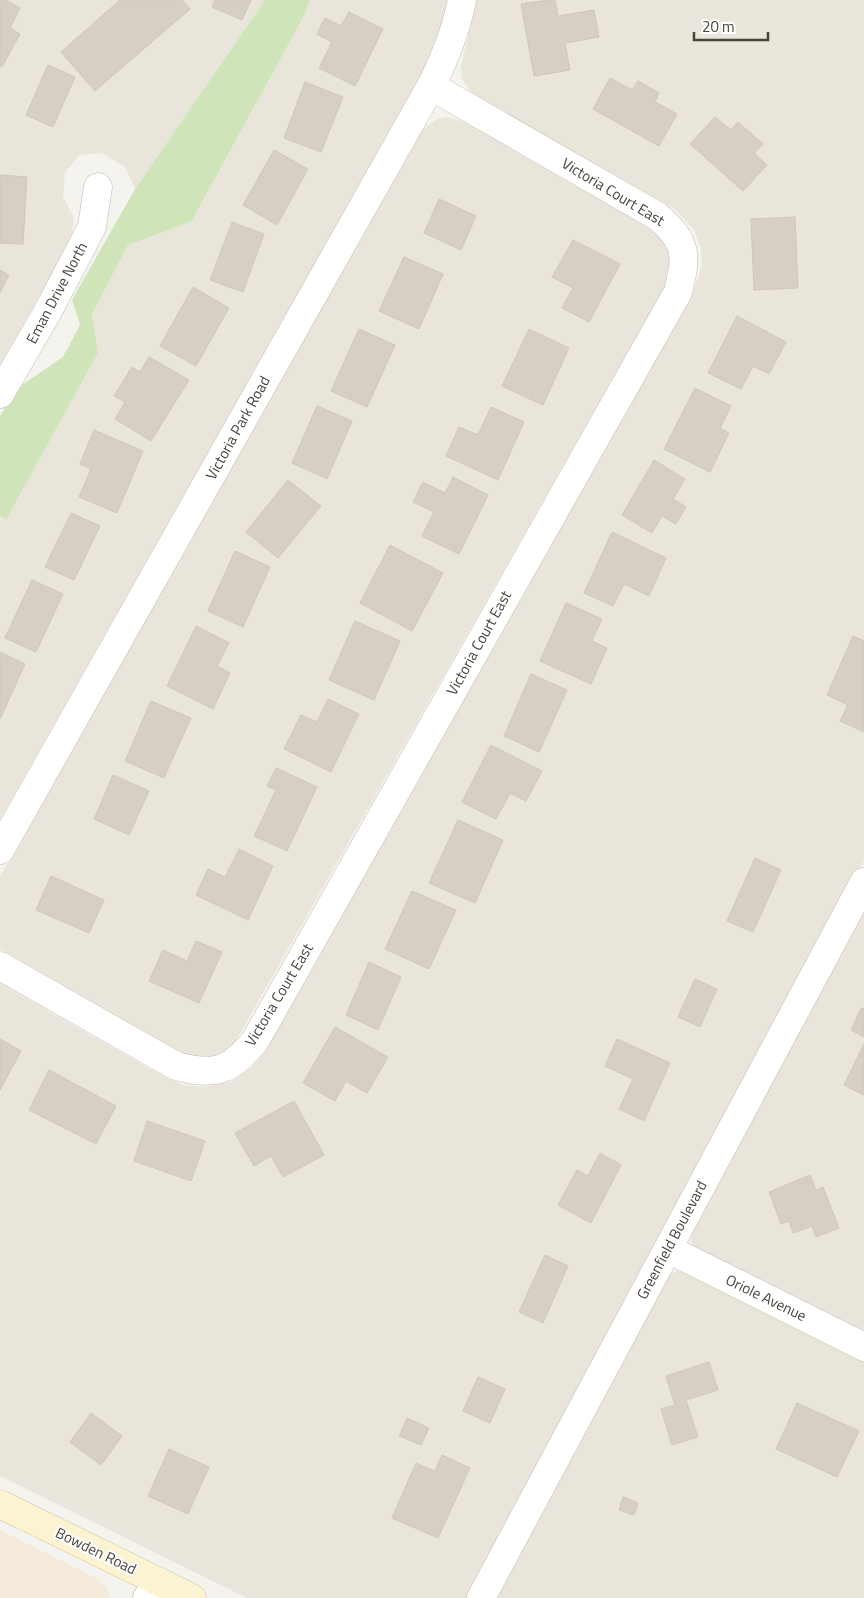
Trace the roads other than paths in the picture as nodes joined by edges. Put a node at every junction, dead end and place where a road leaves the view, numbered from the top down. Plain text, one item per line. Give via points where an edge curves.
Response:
1 (462, 0) edge
2 (431, 86) junction
3 (98, 187) dead end
4 (0, 394) edge
5 (0, 850) edge
6 (864, 882) edge
7 (0, 966) edge
8 (668, 1249) junction
9 (864, 1347) edge
10 (0, 1504) edge
11 (152, 1590) edge
12 (192, 1598) edge
13 (481, 1598) edge

1 - 2 street, Victoria Park Road via 455,32
2 - 5 street, Victoria Park Road
2 - 7 street, Victoria Court East via 657,216 673,230 682,248 684,265 678,292 255,1041 241,1058 221,1070 198,1072 176,1066
3 - 4 street, Eman Drive North via 92,227 48,313
6 - 8 street, Greenfield Boulevard
8 - 9 street, Oriole Avenue
8 - 13 street, Greenfield Boulevard
10 - 11 main road, Bowden Road
11 - 12 main road, Bowden Road

